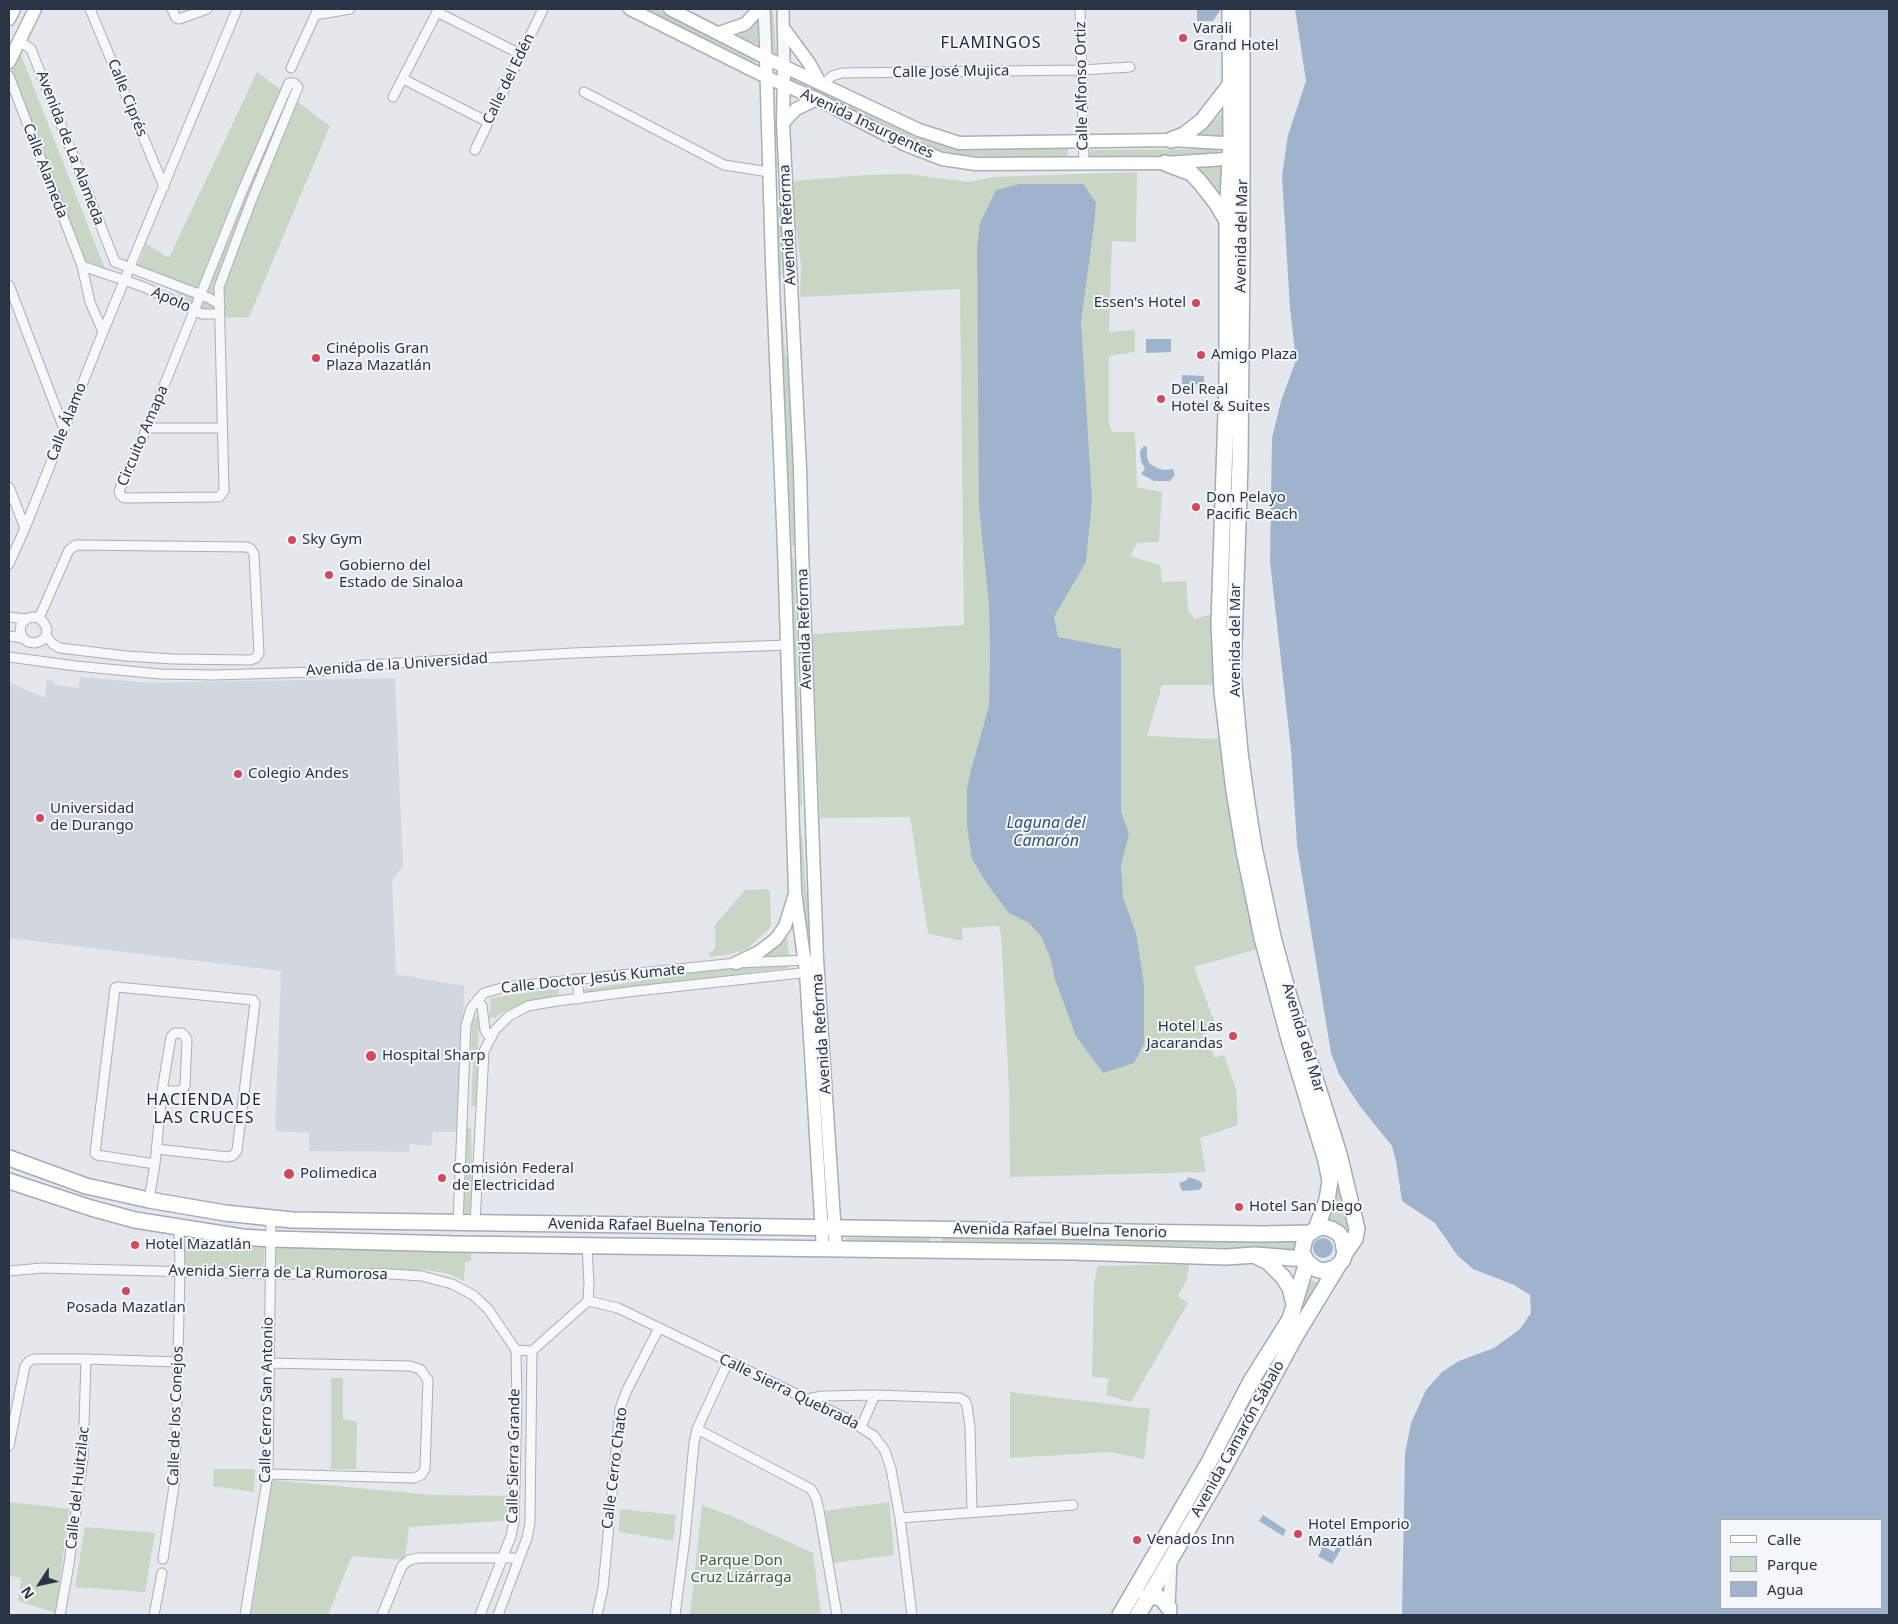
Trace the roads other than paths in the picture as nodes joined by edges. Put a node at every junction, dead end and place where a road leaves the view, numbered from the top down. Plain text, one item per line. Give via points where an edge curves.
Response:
1 (14, 9) edge
2 (35, 9) edge
3 (90, 9) edge
4 (172, 9) edge
5 (207, 9) edge
6 (237, 9) edge
7 (350, 9) edge
8 (543, 9) edge
9 (630, 9) edge
10 (670, 9) edge
11 (759, 9) edge
12 (764, 9) edge
13 (783, 9) edge
14 (1080, 9) edge
15 (1230, 9) edge
16 (1242, 9) edge
17 (317, 12) edge
18 (9, 19) edge
19 (784, 29) junction
20 (719, 33) junction
21 (19, 41) junction
22 (522, 55) junction
23 (766, 58) junction
24 (9, 62) edge
25 (784, 66) junction
26 (1130, 67) dead end
27 (291, 68) dead end
28 (1081, 70) junction
29 (9, 76) edge
30 (766, 77) junction
31 (403, 79) junction
32 (821, 83) junction
33 (784, 85) junction
34 (1230, 85) junction
35 (584, 92) dead end
36 (394, 97) dead end
37 (817, 99) junction
38 (488, 122) junction
39 (783, 123) junction
40 (1171, 140) junction
41 (1082, 142) junction
42 (475, 150) dead end
43 (1236, 151) junction
44 (1165, 162) junction
45 (1084, 164) junction
46 (769, 172) junction
47 (164, 186) junction
48 (241, 194) junction
49 (252, 199) junction
50 (770, 200) junction
51 (788, 202) junction
52 (1228, 221) junction
53 (114, 260) joint
54 (82, 266) junction
55 (130, 267) junction
56 (124, 280) junction
57 (9, 285) edge
58 (791, 295) junction
59 (200, 296) junction
60 (774, 296) junction
61 (220, 305) junction
62 (194, 310) junction
63 (219, 314) junction
64 (103, 332) junction
65 (148, 428) junction
66 (222, 428) junction
67 (64, 429) junction
68 (9, 487) edge
69 (25, 528) junction
70 (9, 564) edge
71 (9, 618) edge
72 (39, 618) junction
73 (26, 619) junction
74 (9, 636) edge
75 (46, 636) junction
76 (23, 638) junction
77 (787, 645) junction
78 (9, 657) edge
79 (795, 892) junction
80 (736, 963) junction
81 (812, 965) junction
82 (577, 979) junction
83 (579, 999) junction
84 (477, 1000) junction
85 (490, 1038) junction
86 (162, 1091) junction
87 (157, 1148) junction
88 (9, 1158) edge
89 (155, 1164) junction
90 (9, 1181) edge
91 (149, 1200) junction
92 (271, 1219) junction
93 (458, 1223) junction
94 (475, 1223) junction
95 (179, 1228) junction
96 (828, 1228) junction
97 (1313, 1231) junction
98 (271, 1239) junction
99 (587, 1246) junction
100 (829, 1250) junction
101 (1255, 1255) junction
102 (1342, 1259) junction
103 (1306, 1260) junction
104 (9, 1271) edge
105 (180, 1272) junction
106 (270, 1274) junction
107 (588, 1301) junction
108 (1294, 1306) junction
109 (659, 1328) junction
110 (516, 1350) junction
111 (532, 1351) junction
112 (86, 1359) junction
113 (178, 1362) junction
114 (728, 1362) junction
115 (268, 1363) junction
116 (874, 1395) junction
117 (807, 1399) junction
118 (861, 1427) junction
119 (697, 1429) junction
120 (9, 1446) edge
121 (268, 1474) junction
122 (1073, 1505) dead end
123 (972, 1512) junction
124 (900, 1518) junction
125 (1159, 1548) junction
126 (503, 1557) junction
127 (1171, 1557) junction
128 (519, 1558) junction
129 (163, 1560) dead end
130 (162, 1573) dead end
131 (1147, 1597) junction
132 (1170, 1612) edge
133 (60, 1615) edge
134 (154, 1615) edge
135 (245, 1615) edge
136 (382, 1615) edge
137 (480, 1615) edge
138 (498, 1615) edge
139 (597, 1615) edge
140 (675, 1615) edge
141 (837, 1615) edge
142 (912, 1615) edge
143 (1120, 1615) edge
144 (1138, 1615) edge

1 - 18 main road
2 - 21 main road
3 - 47 street, Calle Ciprés
4 - 5 street via 179,19
6 - 47 street
7 - 17 street
8 - 22 street, Calle del Edén
9 - 30 main road, Avenida Insurgentes
10 - 20 main road, Avenida Insurgentes
11 - 20 main road via 745,24
12 - 23 street, Avenida Reforma
13 - 19 street, Avenida Reforma
14 - 28 street, Calle Alfonso Ortiz
15 - 34 main road, Avenida del Mar
16 - 43 main road, Avenida del Mar
17 - 27 street
19 - 25 street, Avenida Reforma
19 - 32 main road
20 - 23 main road, Avenida Insurgentes
21 - 24 main road
21 - 53 street, Avenida de La Alameda via 31,49
22 - 31 street via 436,12
22 - 38 street, Calle del Edén
23 - 25 main road, Avenida Insurgentes
23 - 30 main road, Avenida Reforma
25 - 32 main road, Avenida Insurgentes
25 - 33 main road, Avenida Reforma
26 - 28 street, Calle José Mujica
28 - 32 street, Calle José Mujica via 842,73
28 - 41 street, Calle Alfonso Ortiz
29 - 54 street, Calle Alameda
30 - 33 main road, Avenida Insurgentes
30 - 46 main road, Avenida Reforma
31 - 36 street
31 - 38 street
32 - 41 main road, Avenida Insurgentes via 919,130 959,143
33 - 37 main road, Avenida Insurgentes
33 - 39 main road, Avenida Reforma
34 - 40 main road via 1202,121 1184,135
34 - 43 main road, Avenida del Mar
35 - 46 street via 724,165
37 - 39 main road via 796,109
37 - 45 main road, Avenida Insurgentes via 906,145 942,159 976,164
38 - 42 street, Calle del Edén
39 - 51 main road, Avenida Reforma
40 - 41 main road, Avenida Insurgentes
40 - 43 main road, Avenida Insurgentes
41 - 45 street, Calle Alfonso Ortiz
43 - 44 main road, Avenida Insurgentes
43 - 52 main road, Avenida del Mar
43 - 102 main road, Avenida del Mar via 1240,463 1233,674 1240,752 1254,848 1273,937 1350,1198 1356,1236
44 - 45 main road, Avenida Insurgentes
44 - 52 main road via 1191,173
46 - 50 main road, Avenida Reforma
47 - 55 street
48 - 49 street
48 - 49 street, Circuito Amapa via 294,85
48 - 59 street, Circuito Amapa
49 - 61 street, Circuito Amapa via 222,276
50 - 51 main road
50 - 60 main road, Avenida Reforma
51 - 58 main road, Avenida Reforma
52 - 97 main road, Avenida del Mar via 1227,381 1219,624 1222,692 1234,791 1262,938 1330,1181 1327,1200
53 - 55 street, Apolo
54 - 56 street, Apolo
54 - 64 street, Calle Alameda via 90,302
55 - 56 street, Calle Álamo
55 - 59 street, Apolo
56 - 62 street, Apolo
56 - 64 street, Calle Álamo
57 - 67 street
58 - 60 main road
58 - 81 main road, Avenida Reforma via 800,468
59 - 61 street, Apolo
59 - 62 street, Circuito Amapa
60 - 77 main road, Avenida Reforma
61 - 63 street, Circuito Amapa
62 - 63 street, Apolo via 202,314
62 - 65 street, Circuito Amapa
63 - 66 street, Circuito Amapa
64 - 67 street, Calle Álamo
65 - 66 street
65 - 66 street, Circuito Amapa via 119,491 124,498 219,498 224,491
67 - 69 street, Calle Álamo
68 - 69 street
69 - 70 street, Calle Álamo
71 - 73 street
72 - 73 street
72 - 75 street via 47,629
72 - 75 street via 68,550 76,545 246,547 254,554 259,653 256,658 148,658 79,651 60,648
73 - 76 street via 20,631
74 - 76 street
75 - 76 street via 35,644
77 - 78 street, Avenida de la Universidad via 573,653 365,665 314,672 214,675 160,674
77 - 79 main road, Avenida Reforma
79 - 80 main road via 785,926 776,939
79 - 81 main road, Avenida Reforma
80 - 81 street, Calle Doctor Jesús Kumate
80 - 82 street, Calle Doctor Jesús Kumate
81 - 83 street, Calle Doctor Jesús Kumate
81 - 96 main road, Avenida Reforma
82 - 83 street
82 - 84 street, Calle Doctor Jesús Kumate via 505,987 484,993
83 - 85 street, Calle Doctor Jesús Kumate via 525,1007 502,1021
84 - 85 street via 482,1006 485,1030
84 - 93 street via 466,1025
85 - 94 street, Calle Doctor Jesús Kumate via 484,1051
86 - 86 street via 181,1090 185,1086 188,1038 182,1033 171,1037
86 - 87 street
87 - 89 street
87 - 89 street via 234,1155 253,1000 115,988 95,1153
88 - 91 main road, Avenida Rafael Buelna Tenorio via 86,1186
89 - 91 street
90 - 95 main road, Avenida Rafael Buelna Tenorio via 91,1208
91 - 92 main road, Avenida Rafael Buelna Tenorio
92 - 93 main road, Avenida Rafael Buelna Tenorio
92 - 98 street, Calle Cerro San Antonio
93 - 94 main road, Avenida Rafael Buelna Tenorio
94 - 96 main road, Avenida Rafael Buelna Tenorio
95 - 98 main road, Avenida Rafael Buelna Tenorio
95 - 105 street, Calle de los Conejos
96 - 97 main road, Avenida Rafael Buelna Tenorio via 1262,1234
96 - 100 main road, Avenida Reforma
97 - 102 main road via 1331,1229 1338,1232 1342,1238
97 - 103 main road via 1302,1245
98 - 99 main road, Avenida Rafael Buelna Tenorio
98 - 106 street, Calle Cerro San Antonio
99 - 100 main road, Avenida Rafael Buelna Tenorio
99 - 107 street
100 - 101 main road, Avenida Rafael Buelna Tenorio
101 - 103 main road, Avenida Rafael Buelna Tenorio
101 - 108 main road via 1268,1262 1283,1277 1290,1288
102 - 103 main road via 1334,1268 1322,1271
102 - 127 main road, Avenida Camarón Sábalo
103 - 108 main road, Avenida Camarón Sábalo
104 - 105 street, Avenida Sierra de La Rumorosa via 42,1268
105 - 106 street, Avenida Sierra de La Rumorosa
105 - 113 street, Calle de los Conejos
106 - 110 street, Avenida Sierra de La Rumorosa via 391,1274 422,1276 452,1284 473,1295 488,1309
106 - 115 street, Calle Cerro San Antonio
107 - 109 street, Calle Sierra Quebrada via 618,1308
107 - 111 street
108 - 125 main road, Avenida Camarón Sábalo via 1290,1320 1251,1381
109 - 114 street, Calle Sierra Quebrada
109 - 139 street, Calle Cerro Chato via 620,1408 603,1588
110 - 111 street
110 - 126 street, Calle Sierra Grande via 514,1522
111 - 128 street, Calle Sierra Grande via 530,1523
112 - 113 street
112 - 120 street via 29,1361 25,1366
112 - 133 street, Calle del Huitzilac via 83,1458
113 - 129 street, Calle de los Conejos via 175,1479
114 - 117 street, Calle Sierra Quebrada
114 - 119 street
115 - 121 street, Calle Cerro San Antonio
115 - 121 street via 410,1366 420,1369 428,1380 425,1469 421,1475 414,1478
116 - 117 street
116 - 118 street
116 - 123 street via 960,1398 965,1401 970,1427
117 - 118 street, Calle Sierra Quebrada
118 - 124 street, Calle Sierra Quebrada via 874,1436 885,1451
119 - 140 street
119 - 141 street via 811,1489 819,1510
121 - 135 street, Calle Cerro San Antonio
122 - 123 street
123 - 124 street
124 - 142 street, Calle Sierra Quebrada
125 - 127 street
125 - 143 main road, Avenida Camarón Sábalo
126 - 128 street
126 - 136 street via 409,1560 402,1566
126 - 137 street, Calle Sierra Grande
127 - 131 main road, Avenida Camarón Sábalo
127 - 132 street
128 - 138 street, Calle Sierra Grande
130 - 134 street
131 - 132 main road via 1163,1600
131 - 144 main road, Avenida Camarón Sábalo

